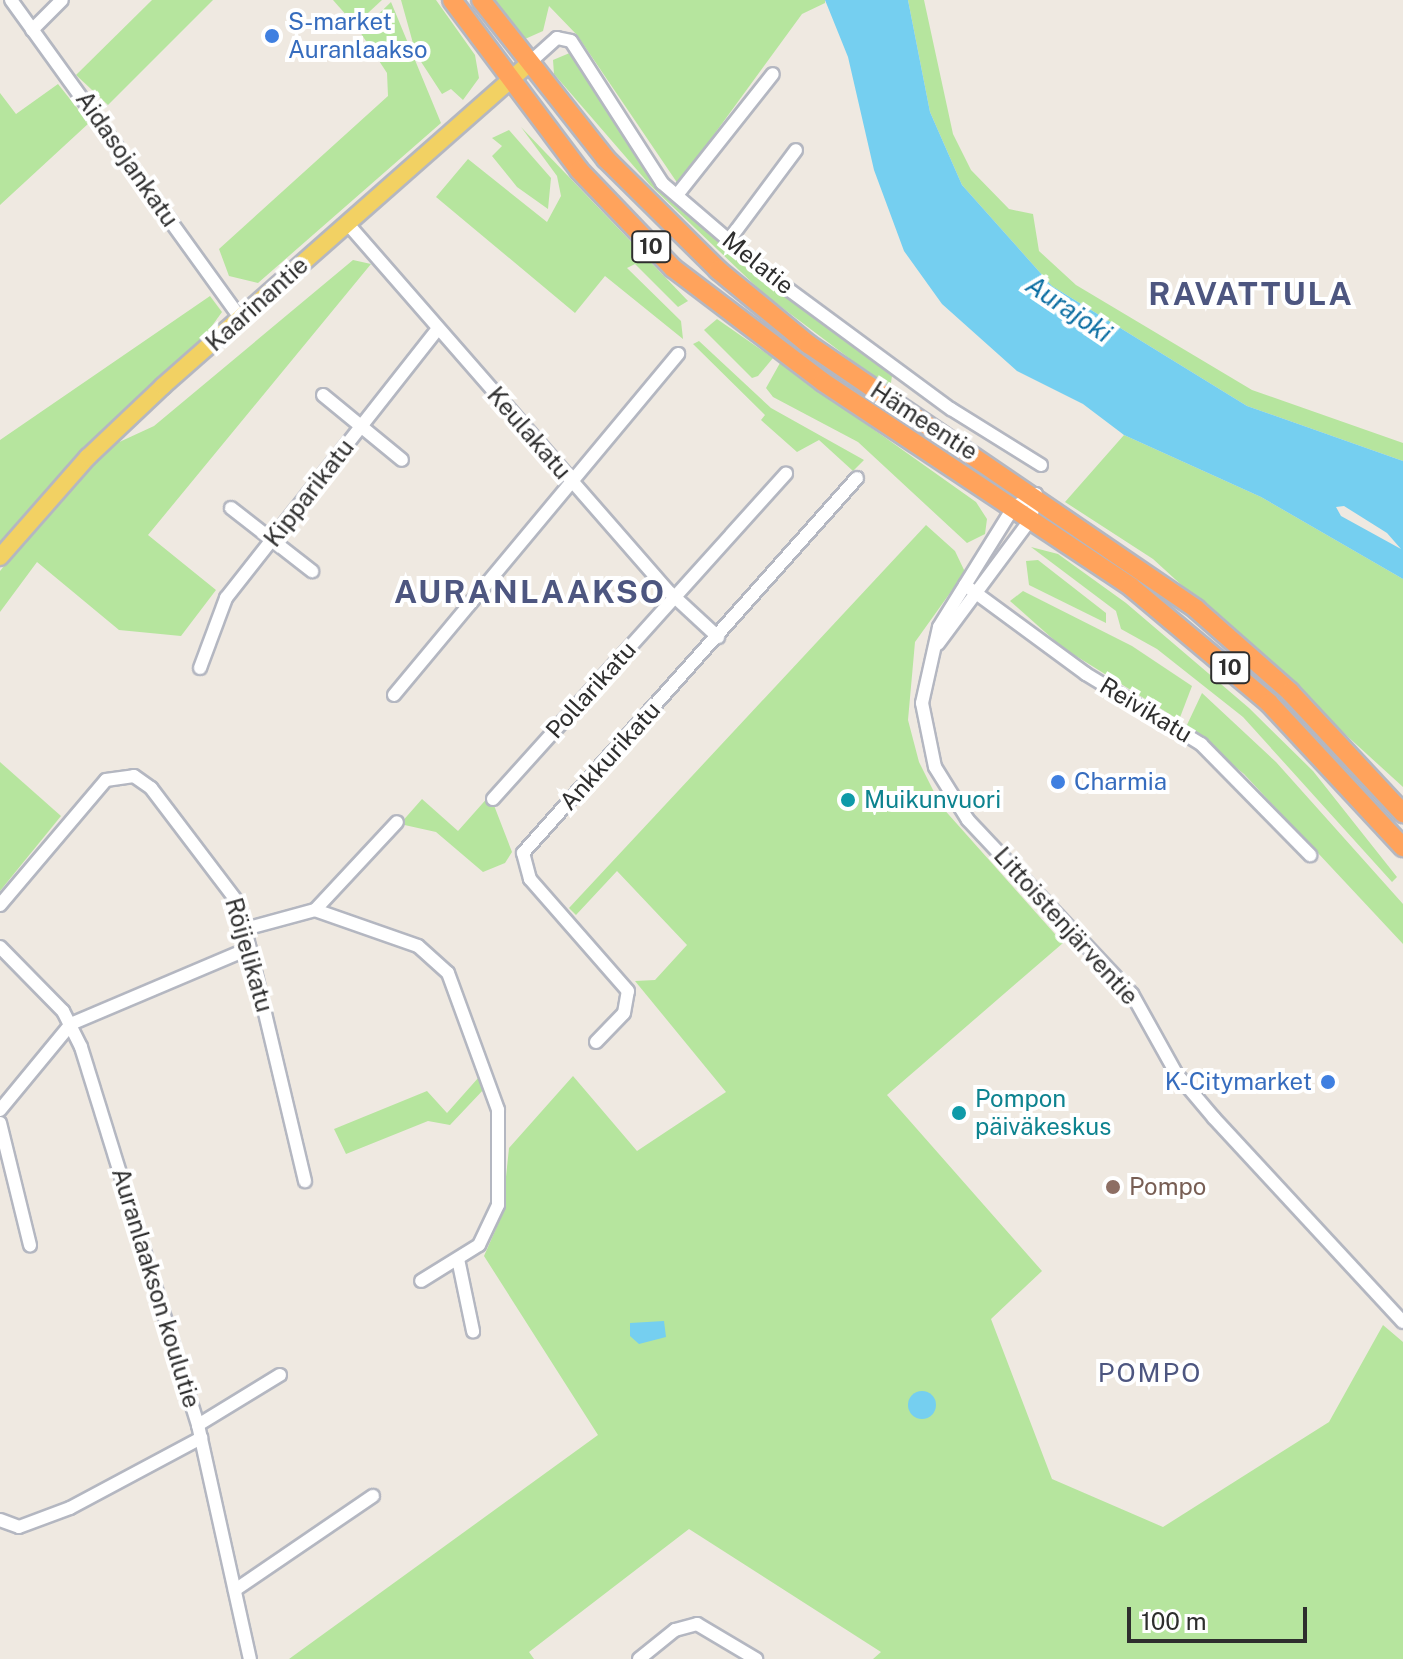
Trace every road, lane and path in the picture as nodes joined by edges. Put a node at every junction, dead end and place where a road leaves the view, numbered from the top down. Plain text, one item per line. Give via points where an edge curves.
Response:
1 (11, 0) edge
2 (62, 0) edge
3 (452, 0) edge
4 (481, 0) edge
5 (32, 30) junction
6 (528, 64) junction
7 (773, 74) dead end
8 (510, 79) junction
9 (796, 150) dead end
10 (677, 195) junction
11 (347, 223) junction
12 (729, 240) junction
13 (241, 319) junction
14 (438, 329) junction
15 (678, 354) dead end
16 (323, 395) dead end
17 (361, 427) junction
18 (402, 460) dead end
19 (1041, 465) dead end
20 (786, 474) dead end
21 (857, 478) dead end
22 (570, 480) junction
23 (1036, 494) junction
24 (231, 508) dead end
25 (1013, 508) junction
26 (1031, 519) junction
27 (272, 539) junction
28 (0, 557) edge
29 (312, 571) dead end
30 (965, 585) junction
31 (976, 595) junction
32 (674, 598) junction
33 (718, 637) junction
34 (935, 648) junction
35 (200, 668) dead end
36 (394, 695) dead end
37 (493, 799) dead end
38 (1403, 813) edge
39 (397, 822) dead end
40 (1403, 847) edge
41 (1310, 855) dead end
42 (0, 905) edge
43 (315, 910) junction
44 (245, 929) junction
45 (0, 947) edge
46 (250, 948) junction
47 (71, 1024) junction
48 (596, 1042) dead end
49 (0, 1110) edge
50 (0, 1123) edge
51 (305, 1181) dead end
52 (30, 1245) dead end
53 (458, 1259) junction
54 (421, 1281) dead end
55 (1403, 1322) edge
56 (473, 1331) dead end
57 (280, 1375) dead end
58 (200, 1432) junction
59 (373, 1496) dead end
60 (0, 1520) edge
61 (235, 1590) junction
62 (250, 1659) edge
63 (639, 1659) edge
64 (756, 1659) edge

1 - 5 street, Aidasojankatu
2 - 5 street
3 - 8 highway, Hämeentie / 10
4 - 6 highway, Hämeentie / 10
5 - 13 street, Aidasojankatu
6 - 8 main road, Kaarinantie
6 - 10 street, Melatie via 557,38 571,41 662,183
6 - 23 highway, Hämeentie / 10 via 606,159 718,270 817,350
7 - 10 street
8 - 11 main road, Kaarinantie
8 - 25 highway, Hämeentie / 10 via 579,170 673,268 823,382
9 - 12 street
10 - 12 street, Melatie
11 - 13 main road, Kaarinantie
11 - 14 street, Keulakatu
12 - 19 street, Melatie via 951,409
13 - 28 main road, Kaarinantie via 88,457
14 - 17 street, Kipparikatu
14 - 22 street, Keulakatu
15 - 22 street
16 - 17 street
17 - 18 street
17 - 27 street, Kipparikatu
20 - 32 street, Pollarikatu
21 - 33 street, Ankkurikatu
22 - 32 street, Keulakatu
22 - 36 street
23 - 25 street, Littoistenjärventie
23 - 26 street, Littoistenjärventie
23 - 38 highway, Hämeentie / 10 via 1230,638 1324,725
24 - 27 street
25 - 26 highway, Hämeentie / 10
25 - 30 street, Littoistenjärventie
26 - 31 street, Littoistenjärventie
26 - 40 highway, Hämeentie / 10 via 1131,587 1233,670
27 - 29 street
27 - 35 street, Kipparikatu via 221,605
30 - 31 street, Reivikatu
30 - 34 street, Littoistenjärventie via 939,627
31 - 34 street, Littoistenjärventie
31 - 41 street, Reivikatu via 1086,674 1201,744
32 - 33 street, Keulakatu
32 - 37 street, Pollarikatu
33 - 48 street, Ankkurikatu via 522,858 530,879 628,991 627,1009
34 - 55 street, Littoistenjärventie via 924,684 923,725 935,767 955,803 1132,994 1176,1073 1214,1118
39 - 43 street
42 - 44 street, Röijelikatu via 96,790 119,775 140,779 156,793 235,896
43 - 44 street
43 - 53 street via 428,952 456,991 495,1098 501,1135 494,1223 479,1245
44 - 46 street, Röijelikatu
45 - 47 street, Auranlaakson koulutie
46 - 47 street
46 - 51 street, Röijelikatu
47 - 49 street
47 - 58 street, Auranlaakson koulutie
50 - 52 street
53 - 54 street
53 - 56 street
57 - 58 street
58 - 60 street via 131,1481 19,1527
58 - 61 street, Auranlaakson koulutie
59 - 61 street
61 - 62 street, Auranlaakson koulutie
63 - 64 street via 675,1630 697,1624

